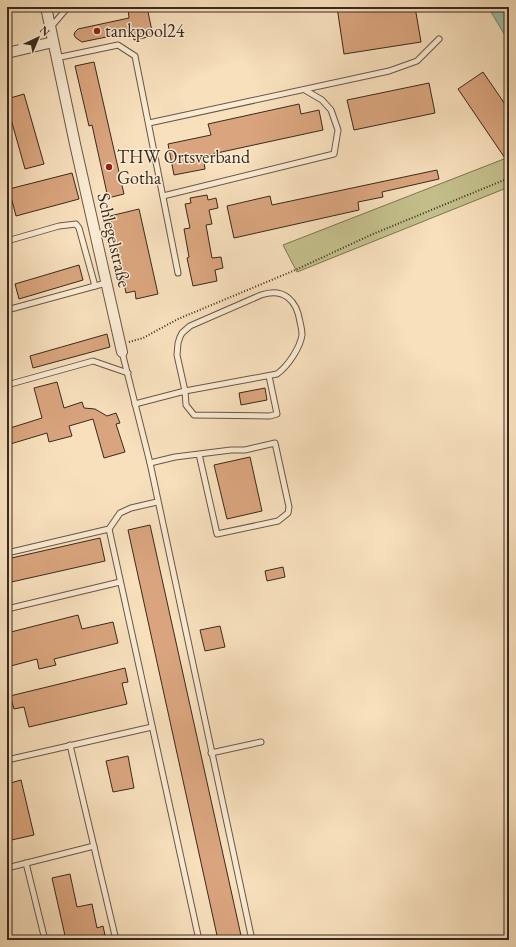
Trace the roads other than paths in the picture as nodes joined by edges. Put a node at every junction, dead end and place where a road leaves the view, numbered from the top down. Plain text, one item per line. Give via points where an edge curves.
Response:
1 (46, 7) edge
2 (68, 7) edge
3 (50, 28) junction
4 (439, 39) dead end
5 (53, 42) junction
6 (7, 53) edge
7 (56, 58) junction
8 (305, 90) junction
9 (148, 123) junction
10 (163, 196) junction
11 (7, 241) edge
12 (178, 273) dead end
13 (106, 283) junction
14 (95, 286) junction
15 (7, 310) edge
16 (121, 348) joint
17 (128, 374) junction
18 (269, 376) junction
19 (7, 385) edge
20 (185, 391) junction
21 (135, 404) junction
22 (199, 454) junction
23 (150, 463) junction
24 (157, 502) junction
25 (109, 529) junction
26 (7, 553) edge
27 (120, 582) junction
28 (7, 609) edge
29 (152, 727) junction
30 (261, 742) dead end
31 (70, 745) junction
32 (211, 753) junction
33 (7, 760) edge
34 (94, 846) junction
35 (26, 863) junction
36 (7, 868) edge
37 (45, 940) edge
38 (116, 940) edge
39 (199, 940) edge
40 (252, 940) edge

1 - 3 street, Schlegelstraße
2 - 3 lane
3 - 5 street, Schlegelstraße
4 - 8 lane via 417,62
5 - 6 street
5 - 7 street, Schlegelstraße
7 - 9 lane via 118,45 135,56
7 - 13 street, Schlegelstraße
8 - 9 lane
8 - 10 lane via 322,100 331,110 338,130 334,154
9 - 10 lane
10 - 12 lane
11 - 14 lane via 59,226 76,224
13 - 14 lane
13 - 16 street, Schlegelstraße
14 - 15 lane
16 - 17 lane
17 - 19 lane via 93,361
17 - 21 lane
18 - 20 lane
18 - 20 lane via 277,414 270,416 194,415 186,405
18 - 20 lane via 284,369 294,355 302,335 298,308 286,296 275,292 268,292 190,326 182,333 177,355
20 - 21 lane
21 - 23 lane
22 - 22 lane via 275,444 290,507 288,513 278,521 216,534
22 - 23 lane
23 - 24 lane
24 - 25 lane via 120,513
24 - 32 lane
25 - 26 lane
25 - 27 lane
27 - 28 lane
27 - 29 lane
29 - 31 lane
29 - 39 lane
30 - 32 lane
31 - 33 lane
31 - 34 lane
32 - 40 lane
34 - 35 lane
34 - 38 lane
35 - 36 lane
35 - 37 lane

